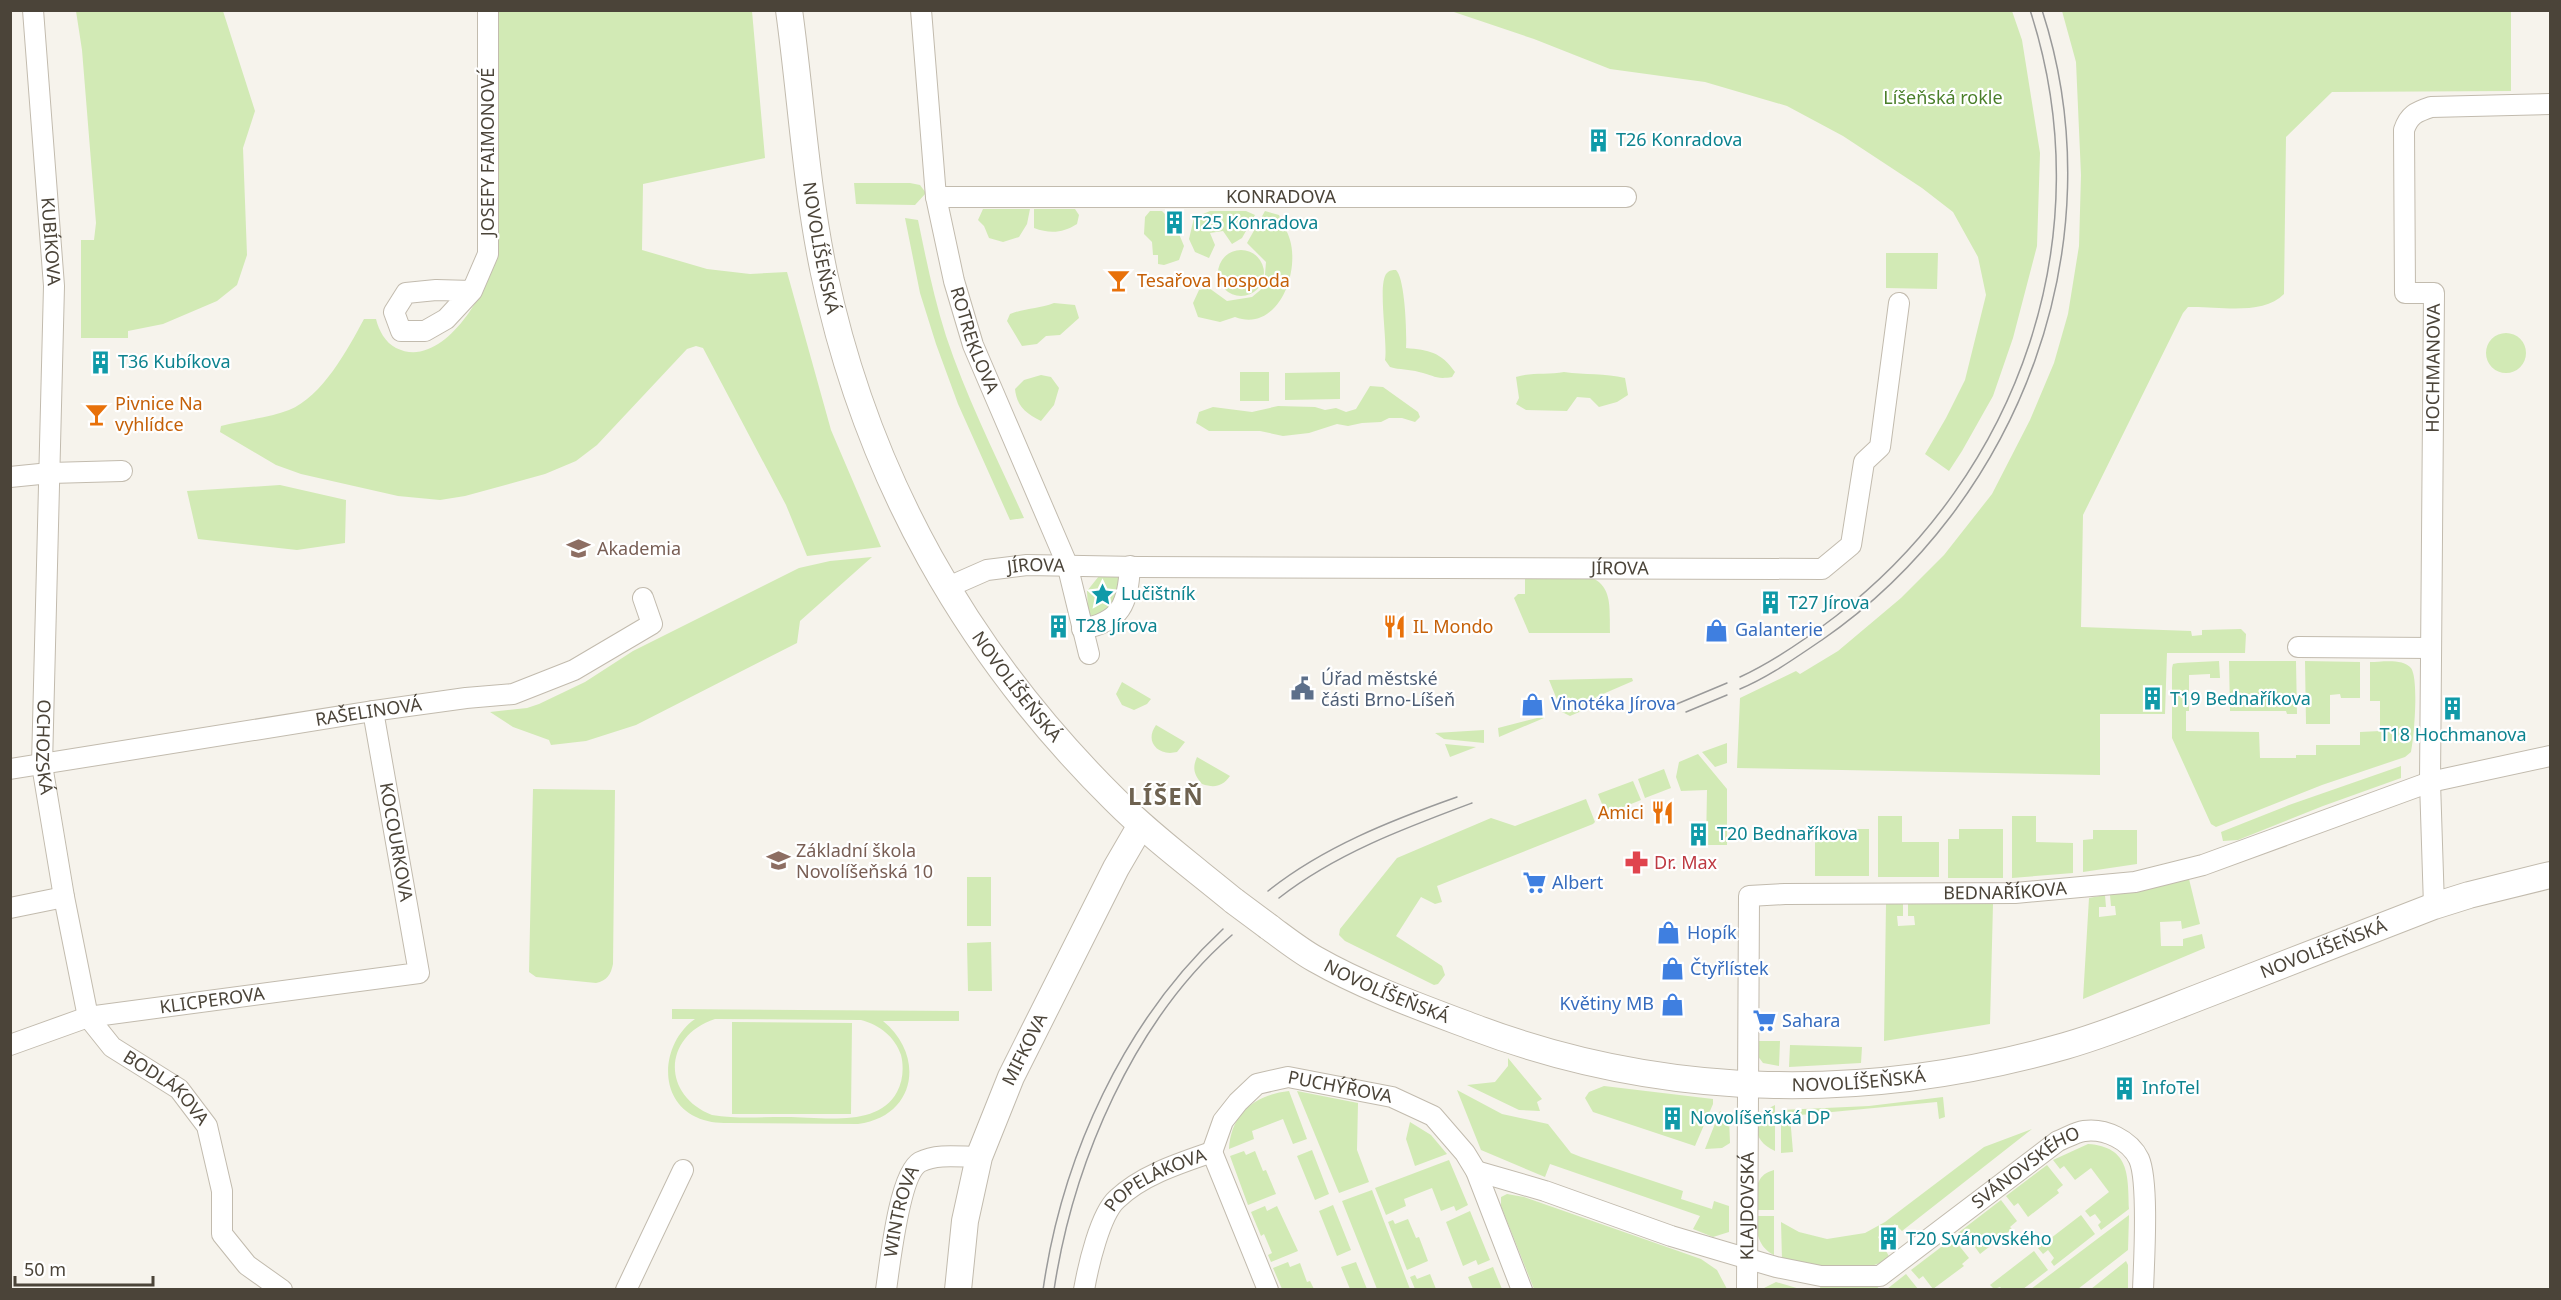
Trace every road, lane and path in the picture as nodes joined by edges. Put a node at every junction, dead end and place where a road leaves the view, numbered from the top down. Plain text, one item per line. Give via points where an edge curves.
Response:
1 (33, 10) edge
2 (488, 10) edge
3 (789, 10) edge
4 (921, 10) edge
5 (2550, 104) edge
6 (936, 197) junction
7 (1626, 197) dead end
8 (472, 291) dead end
9 (1899, 303) dead end
10 (122, 471) dead end
11 (50, 473) junction
12 (10, 477) edge
13 (1067, 564) junction
14 (1130, 566) junction
15 (946, 588) junction
16 (643, 598) dead end
17 (1082, 629) junction
18 (2298, 647) dead end
19 (2431, 648) junction
20 (1089, 654) dead end
21 (373, 711) junction
22 (2550, 756) edge
23 (42, 765) junction
24 (10, 769) edge
25 (2430, 782) junction
26 (1141, 825) junction
27 (2550, 875) edge
28 (64, 897) junction
29 (2434, 906) junction
30 (10, 908) edge
31 (419, 973) joint
32 (88, 1017) junction
33 (10, 1045) edge
34 (1748, 1085) junction
35 (1212, 1152) junction
36 (979, 1157) junction
37 (683, 1170) dead end
38 (1476, 1171) junction
39 (1748, 1259) junction
40 (282, 1290) edge
41 (626, 1290) edge
42 (886, 1290) edge
43 (958, 1290) edge
44 (1084, 1290) edge
45 (1268, 1290) edge
46 (1522, 1290) edge
47 (1748, 1290) edge
48 (2143, 1290) edge

1 - 11 street, KUBÍKOVA via 54,286
2 - 8 street, JOSEFY FAIMONOVÉ via 488,254
3 - 15 street, NOVOLÍŠEŇSKÁ via 819,242 843,349 881,456
4 - 6 street, ROTREKLOVA
5 - 19 street, HOCHMANOVA via 2431,107 2408,117 2404,130 2405,293 2434,293
6 - 7 street, KONRADOVA
6 - 13 street, ROTREKLOVA via 973,345
9 - 14 street, JÍROVA via 1881,447 1864,462 1851,545 1822,569
10 - 11 street
11 - 12 street
11 - 23 street, OCHOZSKÁ
13 - 14 street, JÍROVA
13 - 15 street, JÍROVA via 987,570
13 - 17 street, ROTREKLOVA
14 - 17 street via 1126,598 1120,611 1112,619
15 - 26 street, NOVOLÍŠEŇSKÁ via 1046,725
16 - 21 street, RAŠELINOVÁ via 652,624 574,670 513,694
17 - 20 street, ROTREKLOVA
18 - 19 street
19 - 25 street, HOCHMANOVA
21 - 23 street, RAŠELINOVÁ
21 - 31 street, KOCOURKOVA
22 - 25 street
23 - 24 street, RAŠELINOVÁ
23 - 28 street, OCHOZSKÁ
25 - 29 street, HOCHMANOVA
25 - 34 street, BEDNAŘÍKOVA via 2203,865 2135,882 2015,893 1749,896
26 - 34 street, NOVOLÍŠEŇSKÁ, bridge via 1269,927 1313,958 1363,982 1519,1044 1565,1058 1639,1073
26 - 36 street, MIFKOVA via 1011,1077
27 - 29 street, NOVOLÍŠEŇSKÁ
28 - 30 street
28 - 32 street, OCHOZSKÁ
29 - 34 street, NOVOLÍŠEŇSKÁ via 2169,1009 2011,1061 1951,1073 1844,1085
31 - 32 street, KLICPEROVA
32 - 33 street, KLICPEROVA
32 - 40 street, BODLÁKOVA via 112,1047 179,1089 207,1126 222,1191 222,1234 247,1265
34 - 39 street, KLAJDOVSKÁ
35 - 38 street, PUCHÝŘOVA via 1223,1121 1238,1102 1257,1084 1288,1077 1380,1093 1433,1116
35 - 44 street, POPELÁKOVA via 1151,1177 1115,1200 1099,1230
35 - 45 street, POPELÁKOVA
36 - 42 street, WINTROVA via 932,1157 910,1172
36 - 43 street, MIFKOVA via 964,1221
37 - 41 street
38 - 39 street
38 - 46 street, PUCHÝŘOVA
39 - 47 street, KLAJDOVSKÁ
39 - 48 street, SVÁNOVSKÉHO via 1821,1276 1880,1276 2058,1141 2084,1131 2112,1134 2128,1144 2139,1159 2143,1178

